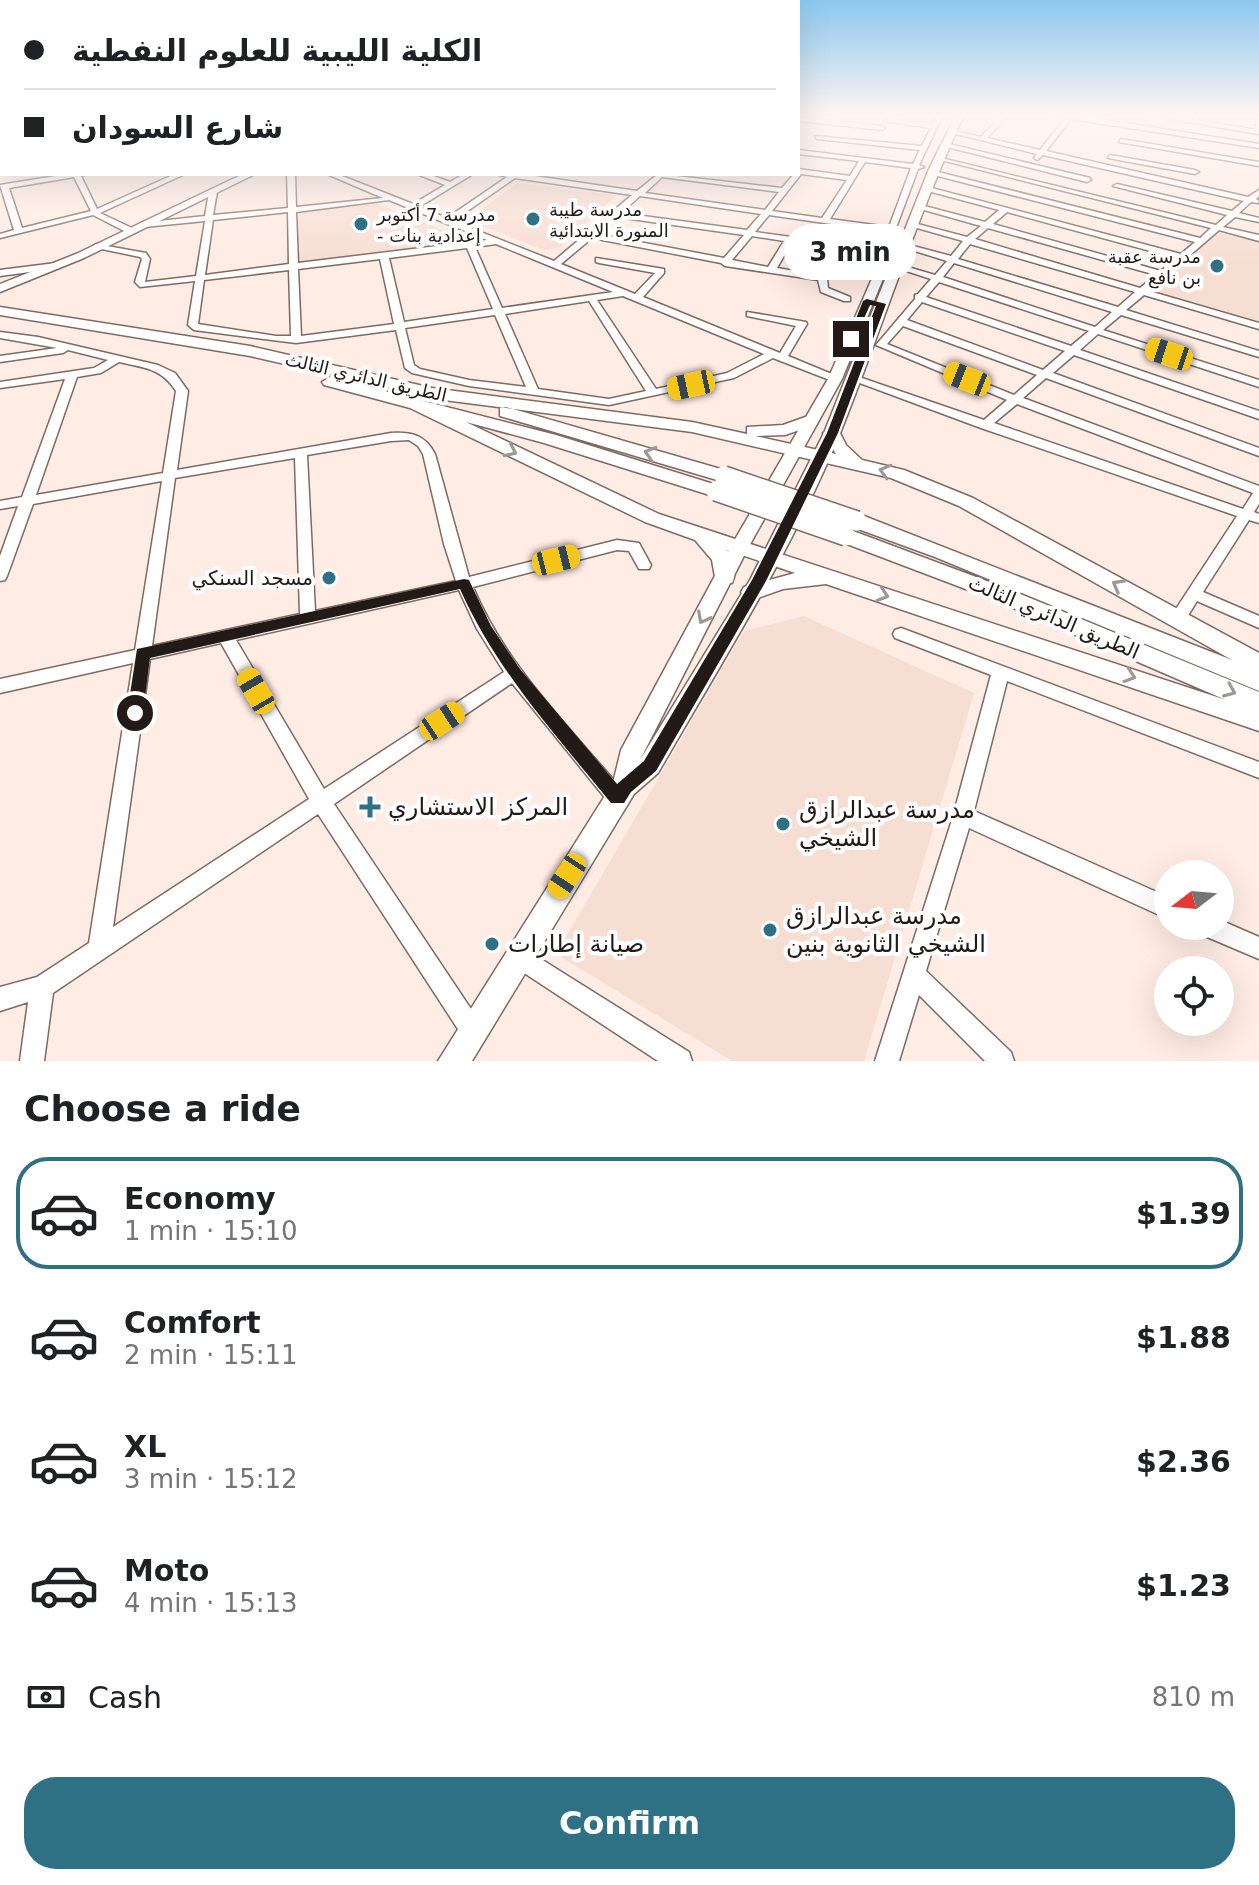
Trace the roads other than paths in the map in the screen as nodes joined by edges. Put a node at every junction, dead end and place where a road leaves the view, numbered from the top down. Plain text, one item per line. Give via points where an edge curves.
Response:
1 (861, 165) edge
2 (909, 165) edge
3 (931, 165) edge
4 (1020, 165) edge
5 (1032, 165) edge
6 (1096, 165) edge
7 (1153, 165) edge
8 (1204, 165) edge
9 (1103, 166) joint
10 (929, 167) junction
11 (1030, 167) junction
12 (800, 172) edge
13 (1195, 172) junction
14 (64, 176) edge
15 (77, 176) edge
16 (177, 176) edge
17 (246, 176) edge
18 (291, 176) edge
19 (336, 176) edge
20 (426, 176) edge
21 (466, 176) edge
22 (514, 176) edge
23 (522, 176) edge
24 (660, 176) edge
25 (668, 176) edge
26 (727, 176) edge
27 (795, 176) edge
28 (1021, 177) junction
29 (852, 178) junction
30 (1087, 180) dead end
31 (721, 183) junction
32 (1180, 184) junction
33 (451, 185) junction
34 (2, 186) edge
35 (1117, 186) dead end
36 (927, 188) junction
37 (785, 191) junction
38 (1007, 191) junction
39 (213, 192) junction
40 (1259, 192) edge
41 (641, 194) junction
42 (391, 199) junction
43 (1254, 201) edge
44 (982, 204) junction
45 (920, 206) junction
46 (412, 208) junction
47 (289, 210) junction
48 (1004, 210) junction
49 (96, 212) junction
50 (768, 212) junction
51 (615, 214) junction
52 (1232, 214) junction
53 (209, 219) junction
54 (825, 220) junction
55 (1259, 220) edge
56 (448, 221) junction
57 (913, 224) junction
58 (984, 224) junction
59 (144, 225) junction
60 (1216, 227) junction
61 (894, 230) junction
62 (131, 231) junction
63 (19, 232) junction
64 (748, 234) junction
65 (590, 235) junction
66 (0, 236) edge
67 (1259, 238) edge
68 (789, 240) junction
69 (969, 240) junction
70 (1201, 241) junction
71 (498, 242) junction
72 (470, 245) junction
73 (905, 245) junction
74 (96, 247) junction
75 (842, 247) junction
76 (384, 256) junction
77 (1183, 257) junction
78 (954, 258) junction
79 (599, 260) dead end
80 (725, 263) junction
81 (556, 264) junction
82 (897, 265) junction
83 (56, 266) junction
84 (293, 266) junction
85 (771, 270) junction
86 (0, 273) edge
87 (1163, 274) junction
88 (936, 277) junction
89 (199, 278) junction
90 (822, 278) junction
91 (0, 288) edge
92 (1142, 290) junction
93 (631, 295) junction
94 (918, 297) junction
95 (592, 299) junction
96 (847, 299) dead end
97 (867, 301) junction
98 (881, 304) junction
99 (1120, 309) junction
100 (0, 311) edge
101 (500, 312) junction
102 (750, 314) dead end
103 (0, 321) edge
104 (899, 321) junction
105 (1259, 326) edge
106 (400, 327) junction
107 (1096, 330) junction
108 (0, 335) edge
109 (296, 340) junction
110 (72, 349) junction
111 (1071, 350) junction
112 (1259, 354) edge
113 (777, 356) junction
114 (0, 359) edge
115 (117, 359) junction
116 (1044, 374) junction
117 (72, 375) junction
118 (845, 379) junction
119 (1259, 384) edge
120 (0, 385) edge
121 (434, 392) junction
122 (534, 393) junction
123 (653, 393) junction
124 (1015, 399) junction
125 (416, 405) junction
126 (1259, 415) edge
127 (811, 420) junction
128 (985, 425) junction
129 (692, 427) junction
130 (832, 433) junction
131 (796, 448) junction
132 (301, 451) junction
133 (1259, 452) edge
134 (822, 454) junction
135 (854, 462) junction
136 (167, 474) junction
137 (720, 484) junction
138 (1259, 493) edge
139 (26, 500) junction
140 (0, 505) edge
141 (1252, 516) edge
142 (852, 528) junction
143 (691, 531) junction
144 (739, 548) junction
145 (771, 557) junction
146 (644, 565) dead end
147 (0, 576) edge
148 (724, 578) junction
149 (835, 580) junction
150 (464, 584) junction
151 (752, 592) junction
152 (1194, 594) junction
153 (308, 618) junction
154 (1178, 618) junction
155 (1259, 622) edge
156 (901, 634) dead end
157 (225, 636) junction
158 (143, 654) junction
159 (1259, 664) edge
160 (515, 673) junction
161 (1000, 674) junction
162 (1259, 681) edge
163 (0, 686) edge
164 (1259, 703) edge
165 (1259, 721) edge
166 (1259, 770) edge
167 (621, 792) junction
168 (320, 800) junction
169 (964, 816) junction
170 (1154, 902) edge
171 (1234, 937) edge
172 (99, 947) junction
173 (1259, 948) edge
174 (517, 955) junction
175 (913, 974) junction
176 (42, 987) junction
177 (0, 999) edge
178 (473, 1032) junction
179 (32, 1061) edge
180 (454, 1061) edge
181 (680, 1061) edge
182 (887, 1061) edge
183 (1002, 1061) edge

1 - 29 street
2 - 10 street
3 - 10 main road
4 - 11 street
5 - 11 street
6 - 9 street
7 - 13 street
8 - 13 street
9 - 32 street
10 - 28 street
10 - 36 main road
10 - 38 street
10 - 61 main road
11 - 28 street
11 - 30 street
12 - 29 street
13 - 32 street
14 - 34 street
15 - 49 street
16 - 49 street
17 - 39 main road
18 - 47 street
19 - 42 street
20 - 33 street
21 - 33 street
22 - 56 street
23 - 41 street
24 - 41 street
25 - 31 street
26 - 31 street
27 - 37 street
28 - 38 street
28 - 60 street
29 - 54 street
31 - 37 street
32 - 43 street
33 - 46 street
34 - 63 street
35 - 52 street
36 - 44 street
36 - 45 main road
37 - 50 street
38 - 44 street
38 - 70 street
39 - 53 street
39 - 59 main road
40 - 43 street
41 - 50 street
41 - 51 street
42 - 46 street
42 - 47 street
43 - 52 street
44 - 48 street
45 - 57 main road
45 - 58 street
46 - 56 street
47 - 53 street
47 - 84 street
48 - 58 street
48 - 77 street
49 - 62 street via 106,223
49 - 63 street
50 - 54 street
50 - 64 street
51 - 64 street
51 - 65 street
52 - 55 street
52 - 60 street
53 - 59 street
53 - 89 street
54 - 61 street
56 - 71 street
57 - 69 street
57 - 73 main road
58 - 69 street
58 - 87 street
59 - 62 main road
60 - 67 street
60 - 70 street
61 - 75 street via 884,251
61 - 97 main road
62 - 74 main road
63 - 66 street
64 - 68 street
64 - 80 street
65 - 80 street
65 - 81 street
68 - 75 street
68 - 85 street
69 - 78 street
69 - 92 street
70 - 77 street
71 - 72 street
71 - 81 street
72 - 76 street
72 - 101 street
73 - 78 street
73 - 82 main road
74 - 83 main road
74 - 89 street via 143,255 143,285
75 - 90 street
76 - 84 street
76 - 106 street
77 - 87 street
78 - 88 street
78 - 99 street
79 - 93 street via 661,271
80 - 85 street
81 - 93 street
82 - 88 street
82 - 98 main road
83 - 86 street
83 - 91 main road
84 - 89 street
84 - 109 street
85 - 90 street
87 - 92 street
88 - 94 street
88 - 107 street
89 - 109 street via 195,327
90 - 96 street via 824,290
92 - 99 street
92 - 105 street
93 - 95 street
93 - 113 street
94 - 104 street
94 - 111 street
95 - 101 street
95 - 123 street
97 - 98 main road
97 - 118 main road via 851,339
98 - 118 main road
99 - 107 street
99 - 112 street
100 - 121 highway, الطريق الدائري الثالث via 191,340
101 - 106 street
101 - 122 street
102 - 113 street via 802,324
103 - 125 highway, الطريق الدائري الثالث via 217,356
104 - 116 street
104 - 124 street via 881,345
106 - 109 street
106 - 122 street via 412,369
107 - 111 street
107 - 119 street
108 - 110 street
110 - 114 street
110 - 115 street
111 - 116 street
111 - 126 street
113 - 118 street
113 - 123 street via 730,376
115 - 117 street via 103,369
115 - 136 street via 158,368 178,381 182,391
116 - 124 street
116 - 133 street
117 - 120 street
117 - 139 street
118 - 127 main road
118 - 128 street
118 - 130 main road
121 - 129 highway
137 -> 121 highway, الطريق الدائري الثالث
122 - 123 street via 609,402
124 - 128 street
124 - 138 street
125 - 137 highway, الطريق الدائري الثالث
125 -> 143 highway via 600,495
127 - 129 highway via 773,431
127 - 131 main road
128 - 141 street
129 - 131 highway
130 - 134 main road
130 - 135 highway
131 - 134 highway
131 - 144 main road
132 - 136 street
132 - 150 street via 403,435 424,444
132 - 153 street
134 - 135 highway
134 - 145 main road
154 -> 135 highway via 966,502
136 - 139 street
136 - 158 street
137 - 142 highway, bridge
138 - 141 street
139 - 140 street
139 - 147 street
141 - 152 street
142 - 162 highway, الطريق الدائري الثالث via 942,552
142 -> 164 highway, الطريق الدائري الثالث
143 - 144 highway
143 - 148 highway via 717,549
144 - 145 highway
144 - 148 main road
145 - 149 highway
145 - 151 main road
146 - 150 street via 634,546 617,545
148 -> 167 main road via 629,757
149 - 151 highway via 794,580
149 -> 165 highway
150 - 153 street
150 - 160 street via 484,628
151 - 167 main road via 650,766
152 - 154 street
152 - 155 street
153 - 157 street
154 - 159 highway
156 - 161 street
157 - 158 street
157 - 168 street
158 - 163 street
158 - 172 street
160 - 167 street
160 - 168 street
161 - 166 street
161 - 169 street
167 - 174 main road
168 - 172 street
168 - 178 street
169 - 170 street
169 - 175 street
171 - 173 street
172 - 176 street
174 - 178 main road
174 - 181 street
175 - 182 street
175 - 183 street
176 - 177 street
176 - 179 street
178 - 180 main road

